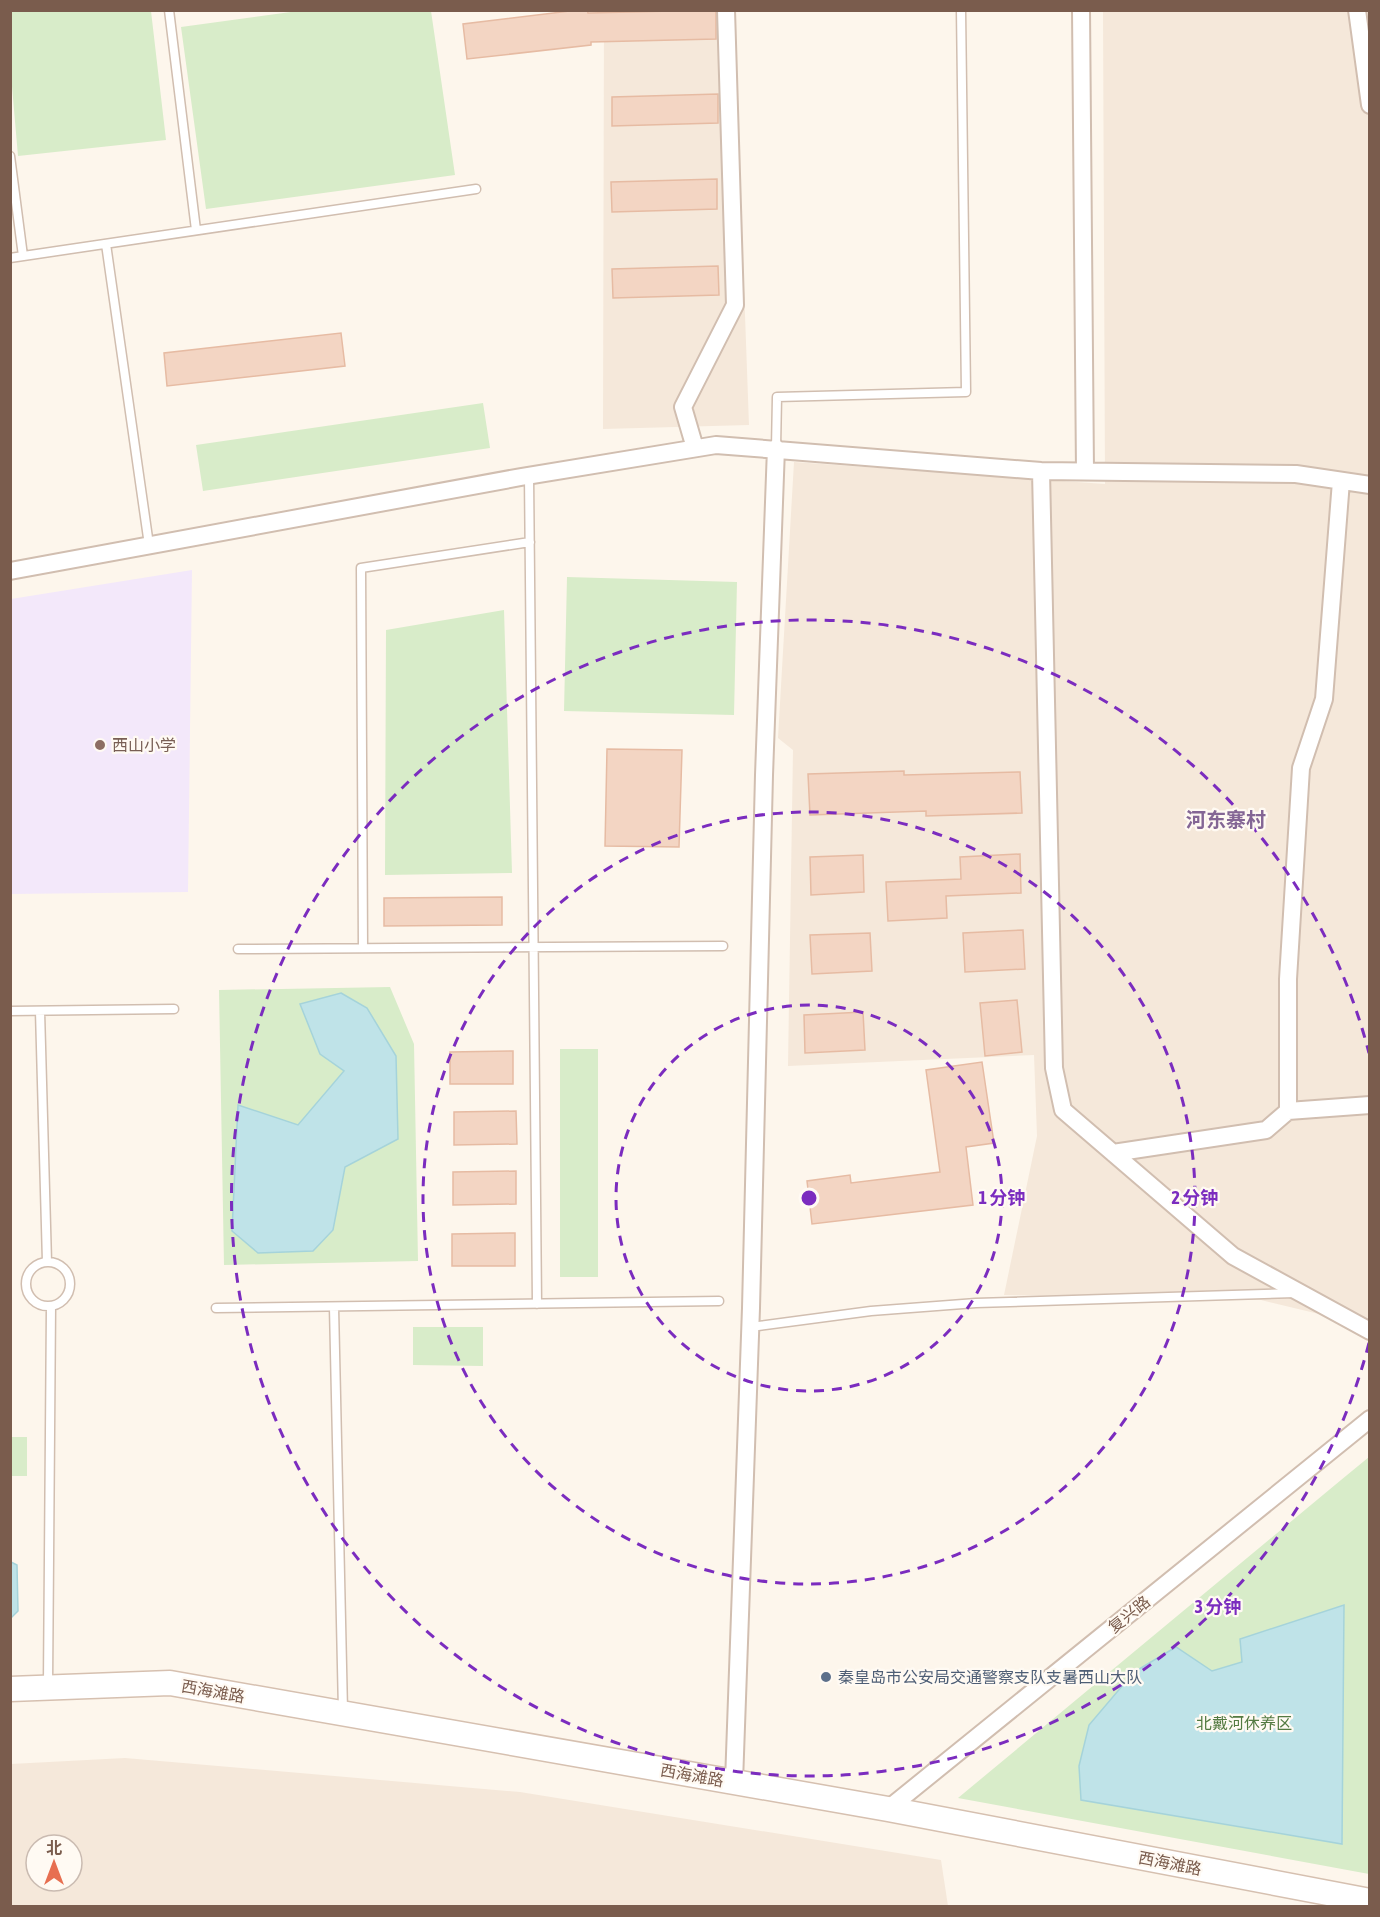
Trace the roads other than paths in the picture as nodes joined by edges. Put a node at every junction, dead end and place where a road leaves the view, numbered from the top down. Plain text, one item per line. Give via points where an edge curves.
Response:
1 (169, 10) edge
2 (726, 10) edge
3 (961, 10) edge
4 (1081, 10) edge
5 (1357, 10) edge
6 (1370, 105) edge
7 (10, 156) edge
8 (476, 189) dead end
9 (196, 230) junction
10 (106, 244) junction
11 (23, 256) junction
12 (10, 258) edge
13 (695, 448) junction
14 (777, 448) junction
15 (1041, 471) junction
16 (1085, 471) junction
17 (530, 475) junction
18 (1341, 481) junction
19 (1370, 485) edge
20 (530, 542) junction
21 (149, 546) junction
22 (10, 571) edge
23 (723, 946) dead end
24 (534, 947) junction
25 (238, 948) dead end
26 (363, 948) junction
27 (174, 1009) dead end
28 (10, 1011) edge
29 (40, 1011) junction
30 (1370, 1105) edge
31 (1288, 1111) junction
32 (1113, 1153) junction
33 (47, 1262) junction
34 (1300, 1293) junction
35 (719, 1301) dead end
36 (537, 1304) junction
37 (51, 1306) junction
38 (334, 1307) junction
39 (216, 1308) dead end
40 (751, 1327) junction
41 (1370, 1331) edge
42 (1370, 1419) edge
43 (48, 1688) junction
44 (10, 1689) edge
45 (343, 1714) junction
46 (734, 1782) junction
47 (888, 1809) junction
48 (1370, 1901) edge

1 - 9 lane
2 - 13 street via 735,305 683,407
3 - 14 lane via 966,392 777,397
4 - 16 street
5 - 6 street
7 - 11 lane
8 - 9 lane
9 - 10 lane
10 - 11 lane
10 - 21 lane
11 - 12 lane
13 - 14 street
13 - 17 street
14 - 15 street
14 - 40 street via 764,775
15 - 16 street
15 - 32 street via 1054,1068 1063,1110
16 - 18 street via 1296,474
17 - 20 lane
17 - 21 street
18 - 19 street
18 - 31 street via 1324,699 1301,768 1288,979
20 - 24 lane
20 - 26 lane via 362,568
21 - 22 street
23 - 24 lane
24 - 26 lane
24 - 36 lane
25 - 26 lane
27 - 29 lane
28 - 29 lane
29 - 33 lane
30 - 31 street
31 - 32 street via 1266,1130
32 - 34 street via 1233,1256
33 - 37 lane via 61,1266 70,1278 64,1300
33 - 37 lane via 29,1273 26,1286 32,1299
34 - 40 lane via 976,1303 871,1311
34 - 41 street
35 - 36 lane
36 - 38 lane
37 - 43 lane
38 - 39 lane
38 - 45 lane
40 - 46 street
42 - 47 street, 复兴路
43 - 44 main road, 西海滩路
43 - 45 main road, 西海滩路 via 170,1683
45 - 46 main road, 西海滩路
46 - 47 main road, 西海滩路
47 - 48 main road, 西海滩路

